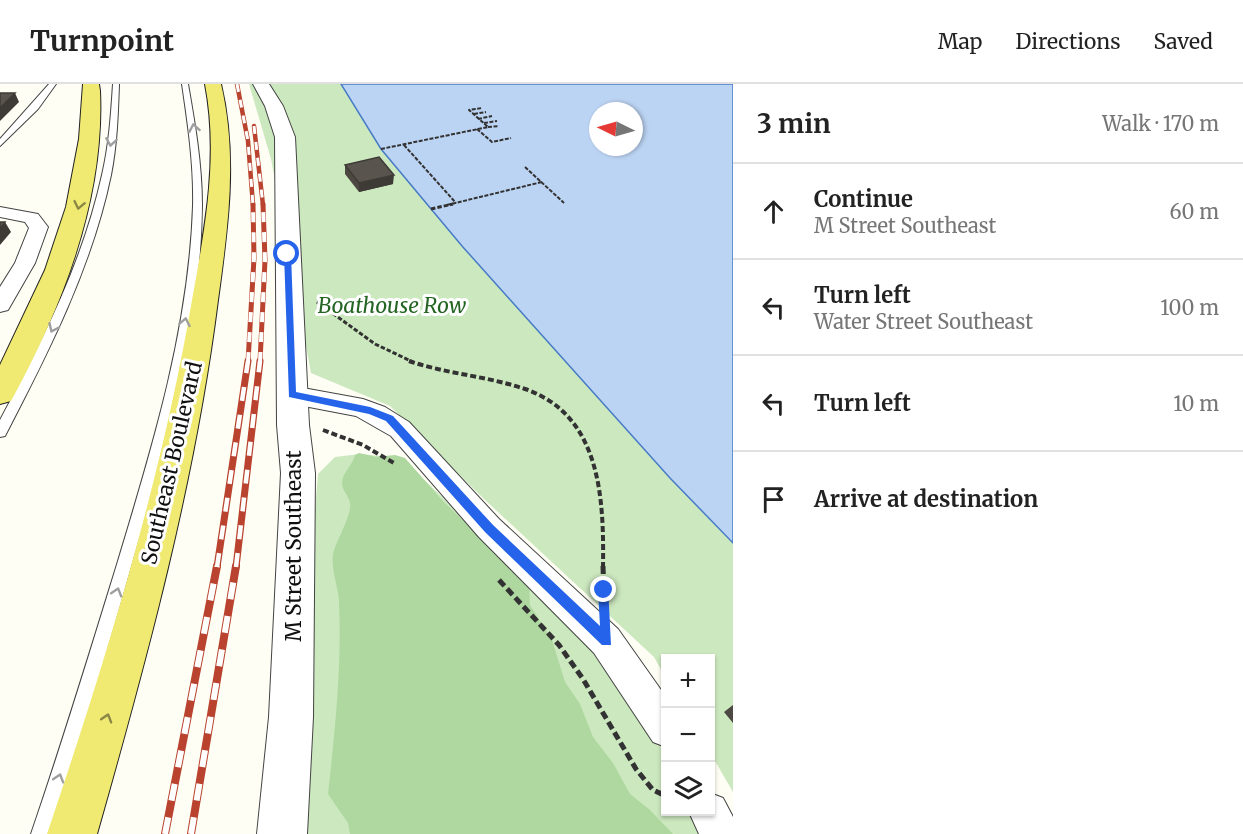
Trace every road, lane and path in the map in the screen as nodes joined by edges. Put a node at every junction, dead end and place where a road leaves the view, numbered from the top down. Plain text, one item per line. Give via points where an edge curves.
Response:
1 (53, 84) edge
2 (91, 84) edge
3 (116, 84) edge
4 (185, 84) edge
5 (213, 84) edge
6 (261, 84) edge
7 (482, 108) dead end
8 (486, 112) dead end
9 (474, 114) junction
10 (492, 116) dead end
11 (478, 119) junction
12 (497, 121) dead end
13 (484, 123) junction
14 (499, 126) dead end
15 (488, 128) junction
16 (477, 129) junction
17 (512, 138) dead end
18 (0, 144) edge
19 (403, 145) junction
20 (381, 149) dead end
21 (525, 167) dead end
22 (542, 182) junction
23 (564, 202) dead end
24 (456, 203) junction
25 (431, 209) dead end
26 (0, 212) edge
27 (8, 278) edge
28 (311, 298) dead end
29 (0, 305) edge
30 (0, 393) edge
31 (292, 395) junction
32 (321, 427) dead end
33 (0, 432) edge
34 (399, 466) dead end
35 (496, 577) dead end
36 (606, 641) junction
37 (661, 722) edge
38 (661, 794) edge
39 (711, 816) edge
40 (41, 834) edge
41 (72, 834) edge
42 (282, 834) edge
43 (720, 834) edge

1 - 18 lane
2 -> 30 main road via 86,162 73,230 48,297
3 -> 33 lane via 105,175 84,249 52,328
40 -> 4 lane via 138,519 186,314 194,267 199,179
41 -> 5 main road, Southeast Boulevard via 152,556 191,390 217,213 219,134
6 - 31 street, M Street Southeast via 277,112 285,137
7 - 9 path via 469,110
8 - 9 path
9 - 11 path
10 - 11 path
11 - 13 path
12 - 13 path
13 - 15 path
14 - 15 path
15 - 16 path
16 - 17 path via 492,142
16 - 19 path
19 - 20 path
19 - 24 path
21 - 22 path
22 - 23 path
22 - 24 path
24 - 25 path
26 - 27 street via 36,220 38,233
27 - 29 street
28 - 36 path via 368,341 394,354 426,366 529,388 567,415 590,449 602,495
31 - 36 street via 370,411 389,419 489,528
31 - 42 street, M Street Southeast via 298,535
32 - 34 path via 326,433 363,445
35 - 38 path via 559,645 636,769
36 - 37 street
39 - 43 street

